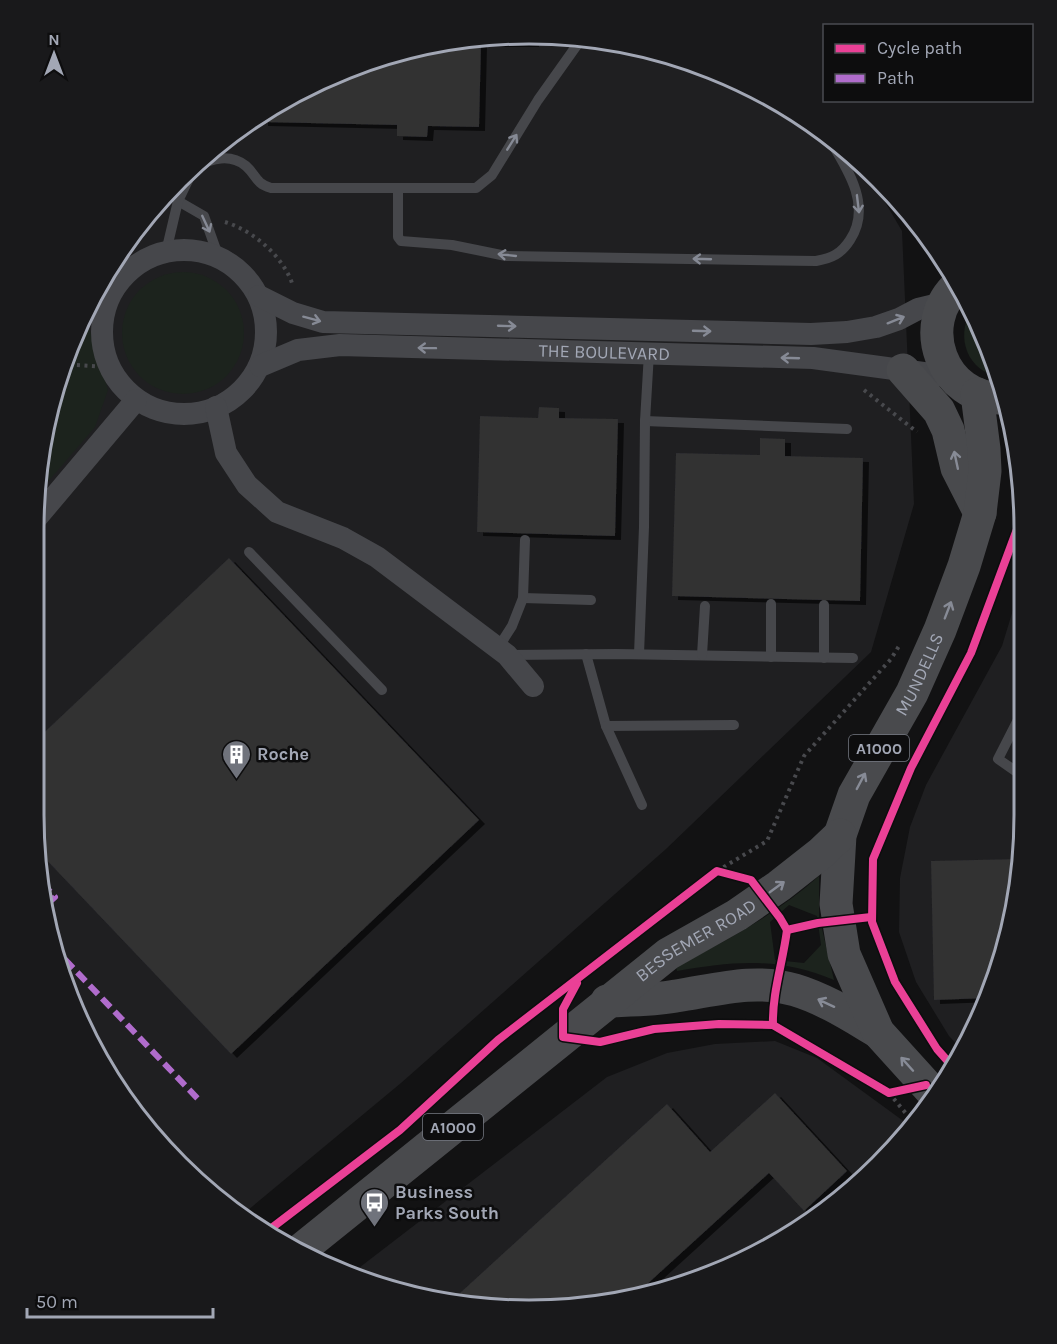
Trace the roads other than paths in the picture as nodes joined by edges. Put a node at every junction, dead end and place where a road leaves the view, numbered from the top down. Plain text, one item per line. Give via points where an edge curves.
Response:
1 (576, 46) edge
2 (841, 158) edge
3 (215, 159) edge
4 (185, 188) edge
5 (398, 188) junction
6 (178, 194) edge
7 (178, 201) junction
8 (166, 252) junction
9 (219, 258) junction
10 (951, 294) edge
11 (259, 296) junction
12 (100, 304) edge
13 (649, 353) junction
14 (260, 366) junction
15 (903, 370) junction
16 (978, 390) edge
17 (136, 400) junction
18 (216, 407) junction
19 (645, 421) junction
20 (847, 429) dead end
21 (45, 507) edge
22 (980, 513) junction
23 (525, 540) dead end
24 (249, 552) dead end
25 (523, 598) junction
26 (591, 600) dead end
27 (771, 604) dead end
28 (824, 604) dead end
29 (705, 606) dead end
30 (503, 651) junction
31 (586, 654) junction
32 (639, 654) junction
33 (702, 655) junction
34 (771, 657) junction
35 (824, 658) junction
36 (853, 658) dead end
37 (533, 686) dead end
38 (382, 690) dead end
39 (734, 725) dead end
40 (606, 726) junction
41 (1014, 728) edge
42 (1014, 770) edge
43 (642, 805) dead end
44 (840, 835) junction
45 (607, 1001) junction
46 (878, 1032) junction
47 (930, 1088) edge
48 (306, 1246) edge

5 -> 1 lane via 477,188 492,175 538,99
2 -> 5 lane via 856,190 859,223 839,254 816,261 506,256 462,246 401,242
3 - 5 lane via 231,158 246,167 260,185 272,188
4 - 7 lane
6 - 7 lane
7 - 8 lane
7 -> 9 lane via 204,216
8 - 9 street via 200,251
8 - 12 street via 132,267
9 - 11 street via 244,275
11 -> 10 street, THE BOULEVARD via 323,322 811,334 876,327
10 - 16 main road, A1000 via 936,323 936,341 941,358
11 - 14 street via 266,319 266,343
12 - 17 street via 102,347 108,367 120,386
13 -> 14 street, THE BOULEVARD via 340,345 298,350
15 -> 13 street, THE BOULEVARD via 813,358
13 - 19 lane
14 - 18 street via 246,387
15 - 16 street, THE BOULEVARD
22 -> 15 main road via 957,468 939,411
16 - 22 main road, MUNDELLS / A1000 via 985,459
17 - 18 street via 158,411 182,415
17 - 21 street
18 - 30 street via 226,453 247,485 277,512 343,538 377,557
19 - 20 lane
19 - 32 lane
44 -> 22 main road, MUNDELLS / A1000 via 854,795 912,693 940,630
23 - 25 lane
24 - 38 lane
25 - 26 lane
25 - 30 lane
27 - 34 lane
28 - 35 lane
29 - 33 lane
30 - 31 lane
30 - 37 street
31 - 32 lane
31 - 40 lane
32 - 33 lane
33 - 34 lane
34 - 35 lane
35 - 36 lane
39 - 40 lane
40 - 43 lane
41 - 42 lane via 998,759
45 -> 44 main road, BESSEMER ROAD / A1000 via 668,954 737,915 778,886
44 - 46 main road, MUNDELLS / A1000 via 836,904 844,954
46 -> 45 main road, BESSEMER ROAD / A1000 via 816,998 771,986 744,984 675,996
45 - 48 main road, BESSEMER ROAD / A1000
47 -> 46 main road, MUNDELLS / A1000

